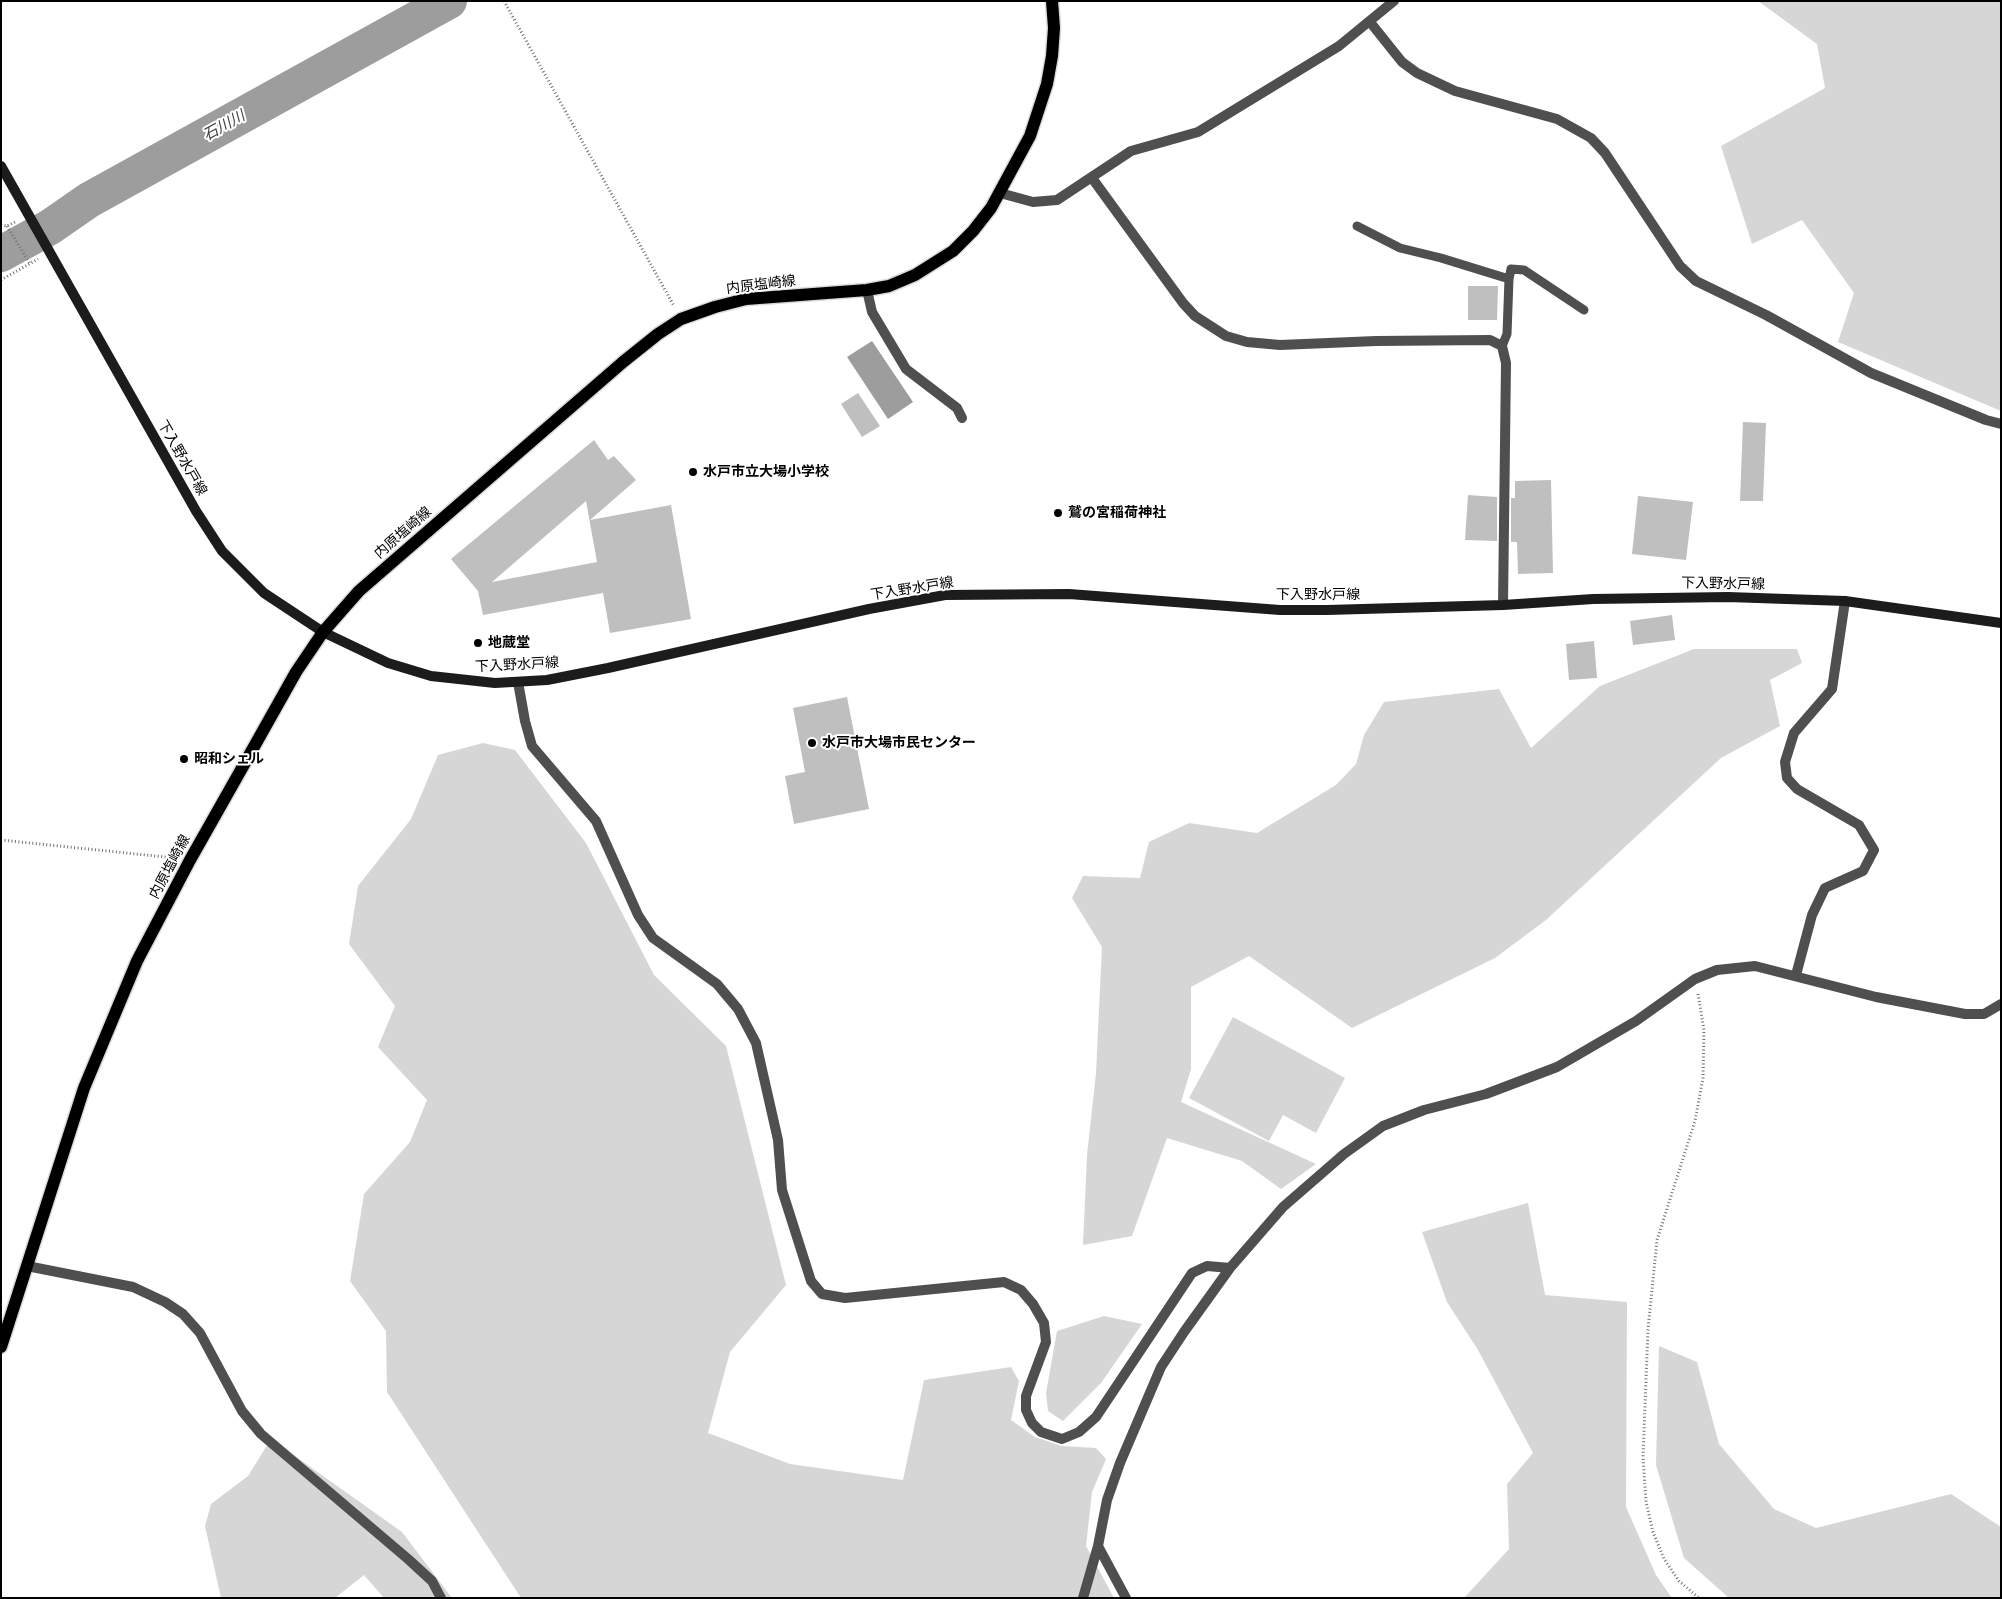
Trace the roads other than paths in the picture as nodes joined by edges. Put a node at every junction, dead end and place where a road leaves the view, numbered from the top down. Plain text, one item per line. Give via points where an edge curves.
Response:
1 (1052, 1) edge
2 (1394, 1) edge
3 (1370, 22) junction
4 (1, 166) edge
5 (1092, 178) junction
6 (1000, 193) junction
7 (1357, 226) dead end
8 (1509, 279) junction
9 (867, 290) junction
10 (1584, 310) dead end
11 (1502, 346) junction
12 (962, 418) dead end
13 (2001, 424) edge
14 (1845, 601) junction
15 (1503, 605) junction
16 (2001, 623) edge
17 (323, 632) junction
18 (518, 682) junction
19 (1796, 975) junction
20 (2001, 1004) edge
21 (27, 1266) junction
22 (1230, 1268) junction
23 (1, 1347) edge
24 (1098, 1546) junction
25 (441, 1598) edge
26 (1083, 1598) edge
27 (1126, 1598) edge

1 - 6 main road, 内原塩崎線 via 1054,28 1047,84 1030,136
2 - 3 street
3 - 5 street via 1339,46 1198,132 1131,151
3 - 13 street via 1402,62 1417,73 1455,91 1557,119 1591,138 1605,153 1680,266 1696,281 1766,315 1871,374
4 - 17 main road, 下入野水戸線 via 196,512 222,551 264,593
5 - 6 street via 1057,200 1033,202
5 - 11 street via 1183,303 1195,316 1226,336 1280,345 1490,340
6 - 9 main road, 内原塩崎線 via 973,231 939,262 889,286
7 - 8 lane via 1400,248
8 - 10 lane via 1512,269 1524,270
8 - 11 lane via 1507,334
9 - 12 street via 872,312 906,369 957,408
9 - 17 main road, 内原塩崎線 via 746,299 681,319 623,362 359,591
11 - 15 street via 1506,363
14 - 15 main road, 下入野水戸線 via 1672,596
14 - 16 main road, 下入野水戸線
14 - 19 street via 1832,689 1794,733 1785,762 1787,778 1797,789 1859,825 1874,850 1863,871 1825,888 1812,915
15 - 18 main road, 下入野水戸線 via 1280,610 1069,594 945,595 577,675
17 - 18 main road, 下入野水戸線 via 388,663 431,676 473,682
17 - 21 main road, 内原塩崎線 via 296,672 190,860 138,961 88,1079
18 - 22 street via 532,746 596,820 638,915 653,938 718,984 738,1009 756,1043 778,1140 782,1190 810,1281 822,1294 845,1298 1004,1282 1021,1290 1044,1323 1046,1342 1026,1396 1026,1410 1041,1432 1062,1438 1079,1432 1096,1417 1192,1273 1207,1266
19 - 20 street via 1937,1010 1984,1014
19 - 22 street via 1755,966 1717,970 1695,979 1636,1021 1557,1067 1486,1094 1424,1110 1383,1126 1344,1154 1283,1207
21 - 23 main road, 内原塩崎線
21 - 25 street via 133,1287 183,1314 200,1333 242,1411 261,1434 408,1559 432,1581
22 - 24 street via 1161,1367 1140,1412 1107,1500
24 - 26 street
24 - 27 street

